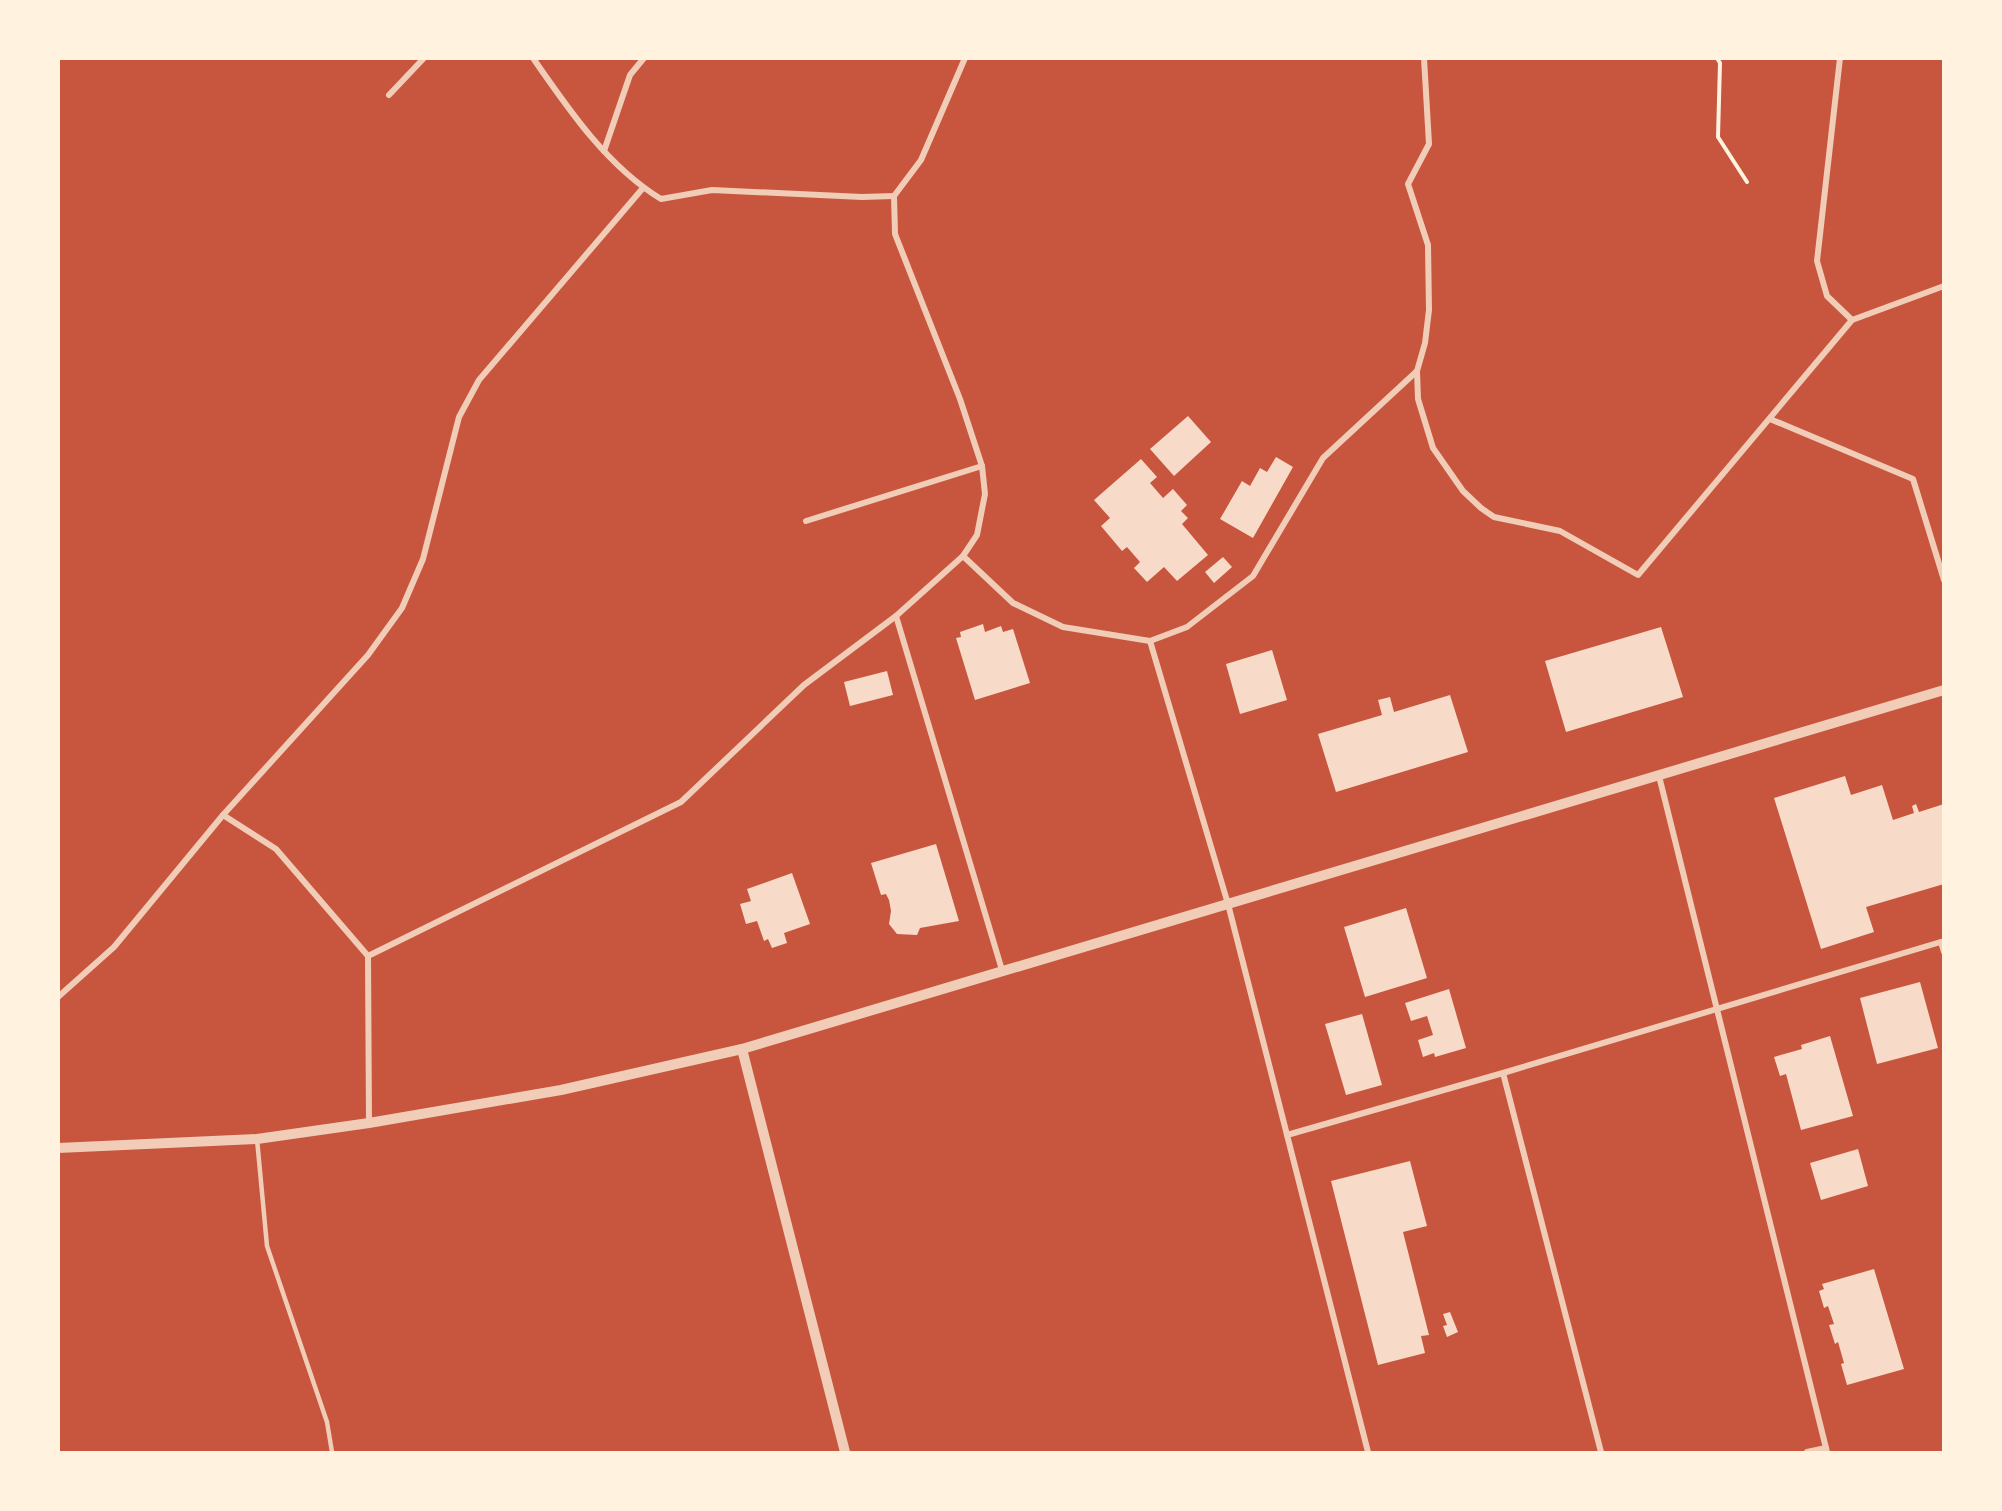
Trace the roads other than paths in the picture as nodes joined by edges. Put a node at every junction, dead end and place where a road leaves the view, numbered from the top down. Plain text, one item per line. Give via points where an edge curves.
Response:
1 (424, 58) edge
2 (533, 58) edge
3 (644, 58) edge
4 (965, 58) edge
5 (1424, 58) edge
6 (1840, 58) edge
7 (389, 95) dead end
8 (604, 151) junction
9 (643, 188) junction
10 (894, 196) junction
11 (1944, 285) edge
12 (1852, 320) junction
13 (1417, 371) junction
14 (1770, 419) junction
15 (982, 466) junction
16 (806, 522) dead end
17 (963, 556) junction
18 (1944, 580) edge
19 (896, 616) junction
20 (1150, 641) junction
21 (1944, 690) edge
22 (1659, 776) junction
23 (222, 815) junction
24 (1228, 904) junction
25 (1942, 941) edge
26 (1944, 952) edge
27 (368, 956) junction
28 (1002, 970) junction
29 (58, 997) edge
30 (1716, 1008) junction
31 (742, 1049) junction
32 (1503, 1073) junction
33 (369, 1123) junction
34 (1287, 1135) junction
35 (256, 1139) junction
36 (58, 1148) edge
37 (1827, 1450) edge
38 (332, 1452) edge
39 (845, 1452) edge
40 (1368, 1452) edge
41 (1601, 1452) edge
42 (1807, 1452) edge

1 - 7 street
2 - 8 street
3 - 8 street via 630,75
4 - 10 street via 921,160
5 - 13 street via 1429,144 1408,184 1428,244 1429,310
6 - 12 street via 1817,261 1827,296
8 - 9 street
9 - 10 street via 661,199 712,190
9 - 23 street via 480,380 459,417 423,560 402,608 368,655
10 - 15 street via 895,234
11 - 12 street
12 - 14 street
13 - 14 street via 1418,399 1433,448 1481,508 1494,517 1560,531 1638,575
13 - 20 street via 1323,458 1252,576 1187,627
14 - 18 street via 1913,479
15 - 16 street
15 - 17 street via 985,494 977,535
17 - 19 street
17 - 20 street via 1013,603 1063,627
19 - 27 street via 804,685 681,802
19 - 28 street
20 - 24 street
21 - 22 street
22 - 24 street
22 - 30 street
23 - 27 street via 276,849
23 - 29 street via 114,947
24 - 28 street
24 - 34 street
25 - 26 street
25 - 30 street
27 - 33 street
28 - 31 street
30 - 32 street
30 - 37 street
31 - 33 street via 561,1090
31 - 39 street
32 - 34 street
32 - 41 street
33 - 35 street
34 - 40 street
35 - 36 street
35 - 38 lane via 267,1246 327,1422
37 - 42 street

